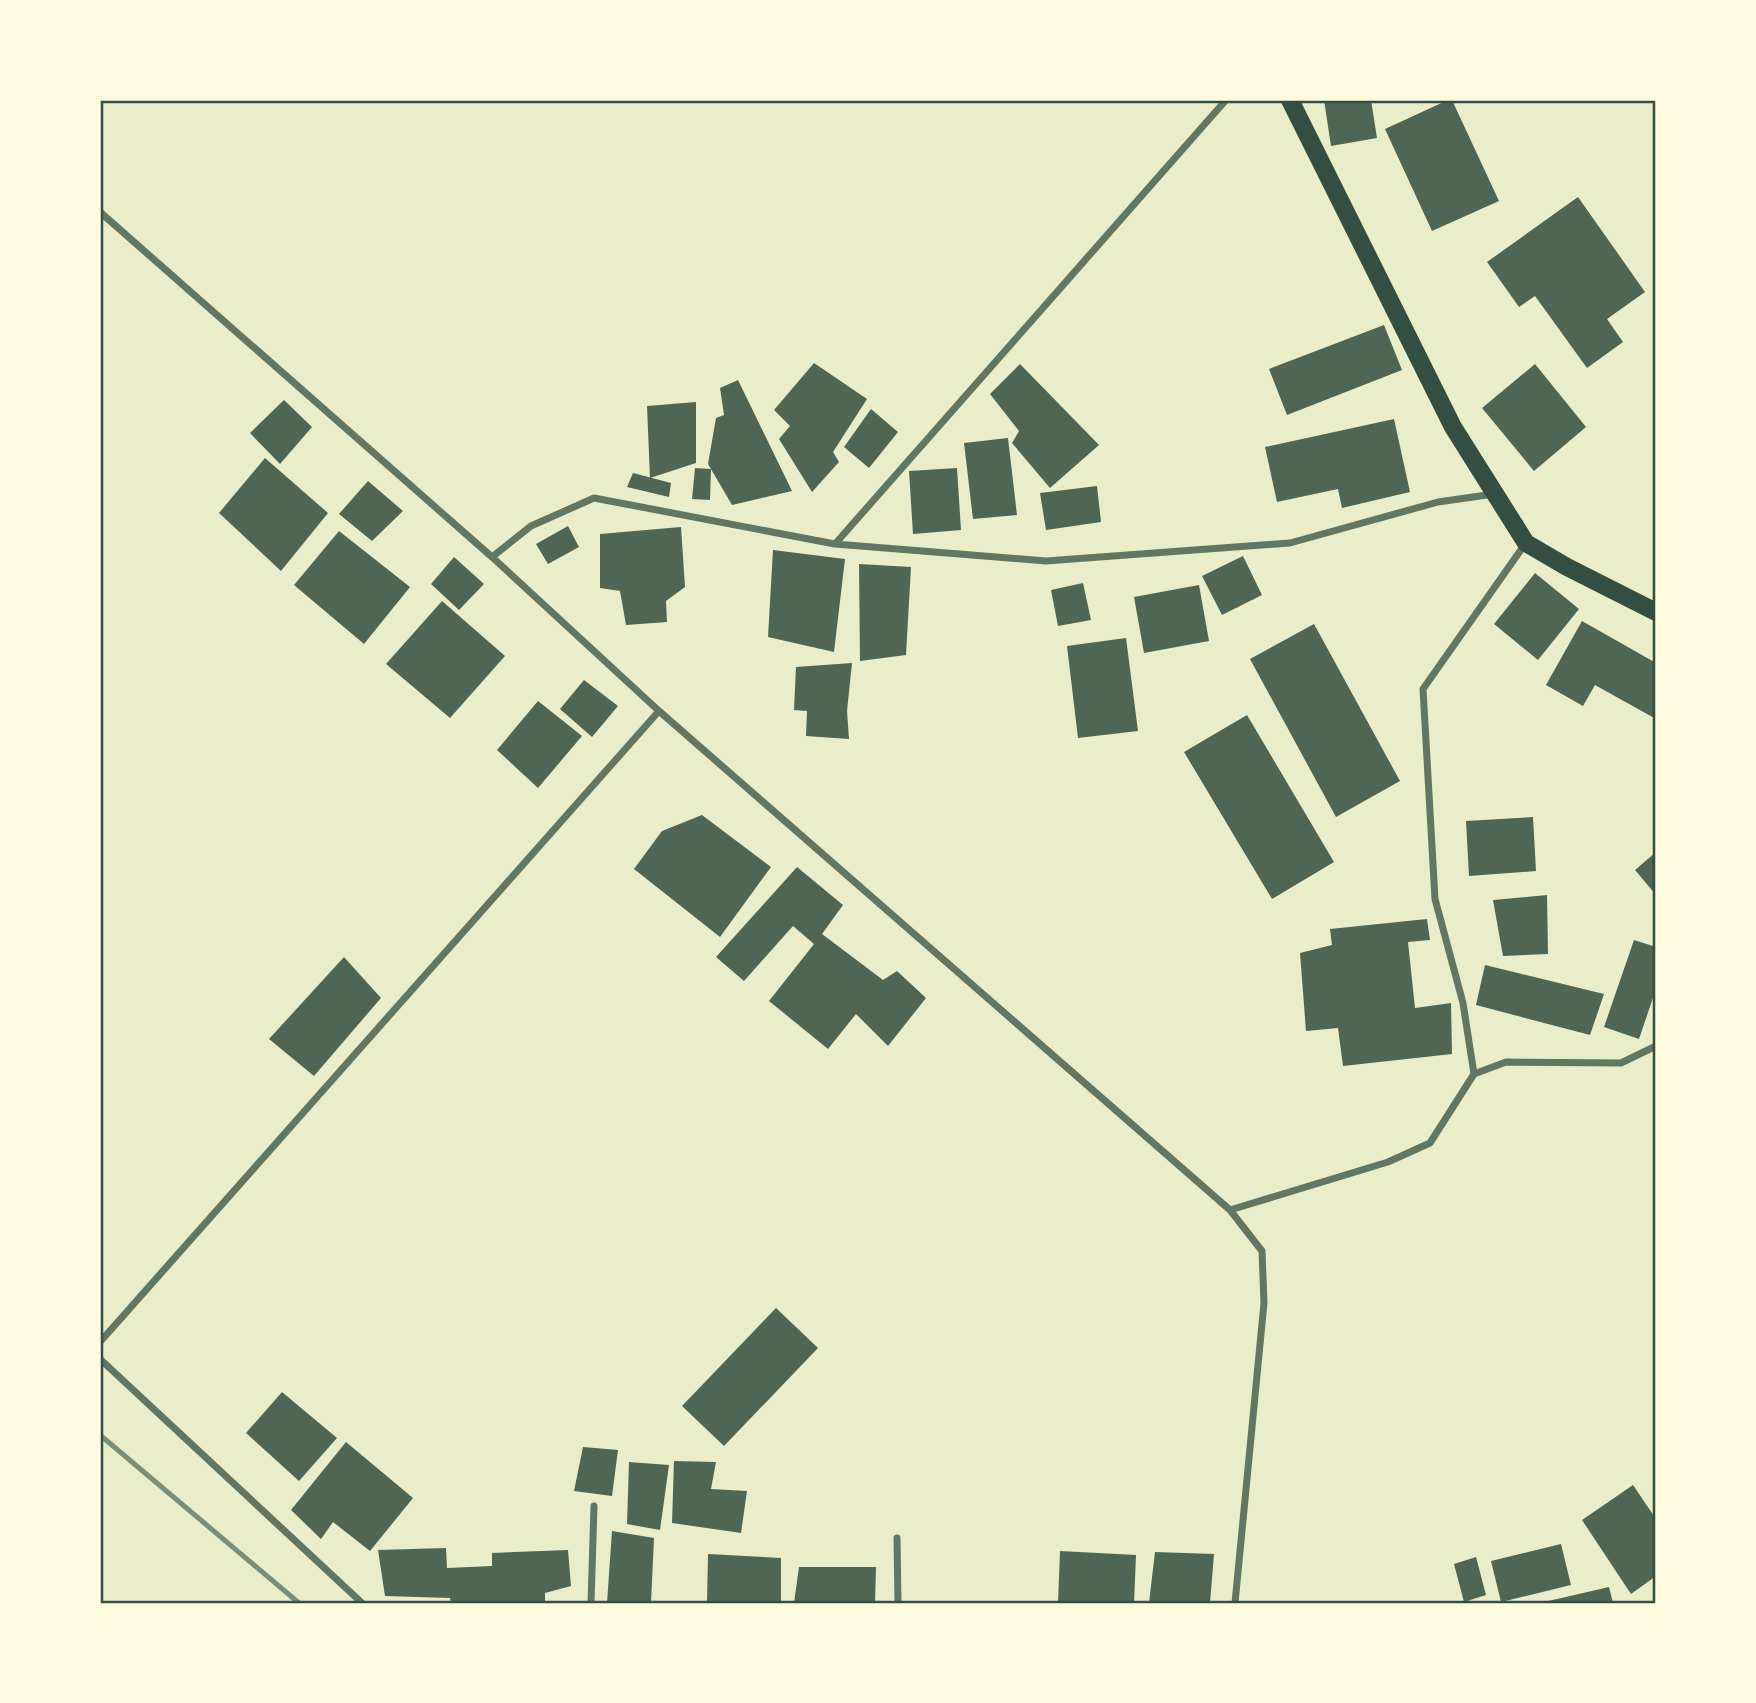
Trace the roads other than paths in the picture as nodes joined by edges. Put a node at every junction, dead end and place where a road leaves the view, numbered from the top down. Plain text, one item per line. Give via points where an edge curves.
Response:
1 (1226, 100) edge
2 (1290, 100) edge
3 (100, 212) edge
4 (1494, 494) junction
5 (1526, 543) junction
6 (835, 544) junction
7 (492, 557) junction
8 (1656, 612) edge
9 (659, 711) junction
10 (1656, 1046) edge
11 (1474, 1074) junction
12 (1230, 1210) junction
13 (100, 1342) edge
14 (100, 1359) edge
15 (594, 1506) dead end
16 (897, 1538) dead end
17 (362, 1603) edge
18 (591, 1603) edge
19 (898, 1603) edge
20 (1236, 1603) edge

1 - 6 street
2 - 4 main road via 1453,427
3 - 7 street
4 - 5 main road
4 - 6 street via 1438,502 1290,542 1249,546 1046,561
5 - 8 main road
5 - 11 street via 1423,689 1435,899 1463,1003
6 - 7 street via 594,498 531,526
7 - 9 street
9 - 12 street
9 - 13 street
10 - 11 street via 1621,1063 1506,1062
11 - 12 street via 1430,1143 1388,1163
12 - 20 street via 1262,1251 1264,1303
14 - 17 street
15 - 18 street
16 - 19 street

